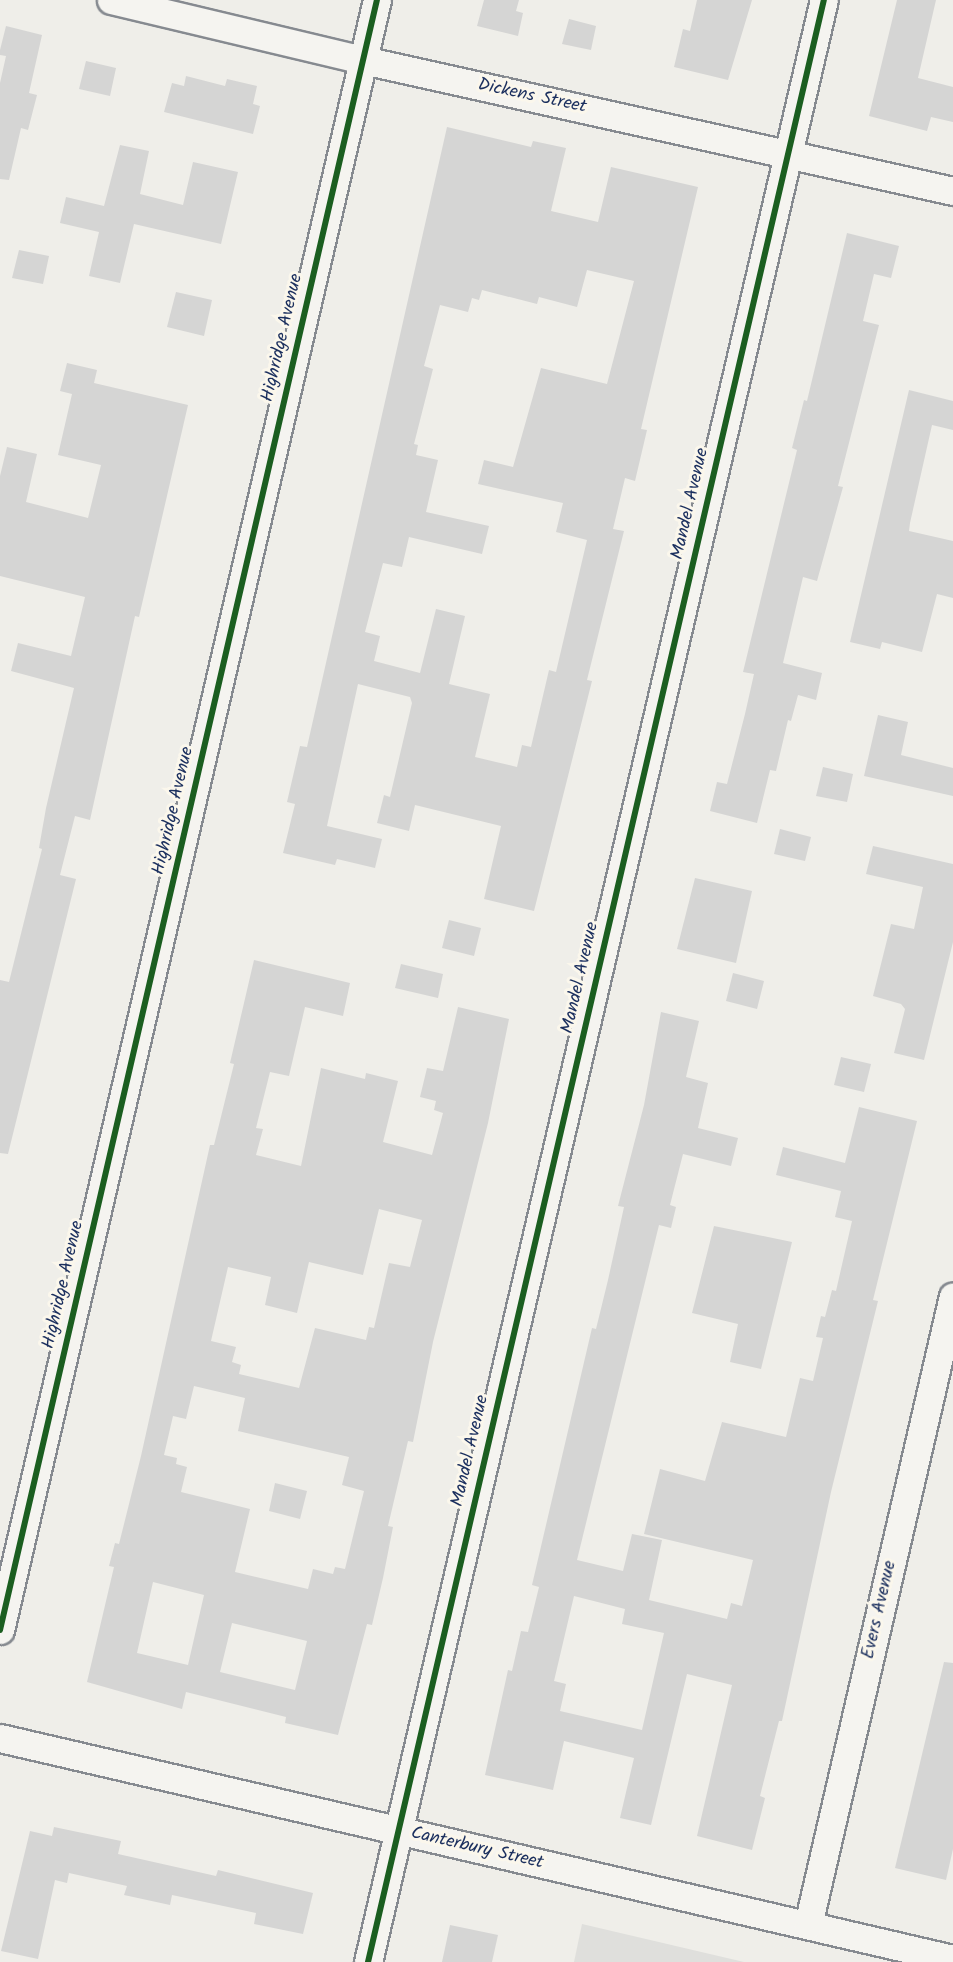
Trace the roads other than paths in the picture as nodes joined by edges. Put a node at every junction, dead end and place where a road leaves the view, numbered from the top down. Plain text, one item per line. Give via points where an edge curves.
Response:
1 (111, 0) edge
2 (377, 0) edge
3 (824, 0) edge
4 (363, 60) junction
5 (788, 152) junction
6 (953, 191) edge
7 (953, 1296) edge
8 (0, 1630) edge
9 (0, 1738) edge
10 (399, 1831) junction
11 (808, 1925) junction
12 (953, 1959) edge
13 (368, 1962) edge

1 - 4 street, Dickens Street
2 - 4 street, Highridge Avenue
3 - 5 street, Mandel Avenue
4 - 5 street, Dickens Street
4 - 8 street, Highridge Avenue
5 - 6 street, Dickens Street
5 - 10 street, Mandel Avenue
7 - 11 street, Evers Avenue
9 - 10 street, Canterbury Street
10 - 11 street, Canterbury Street
10 - 13 street, Mandel Avenue
11 - 12 street, Canterbury Street

